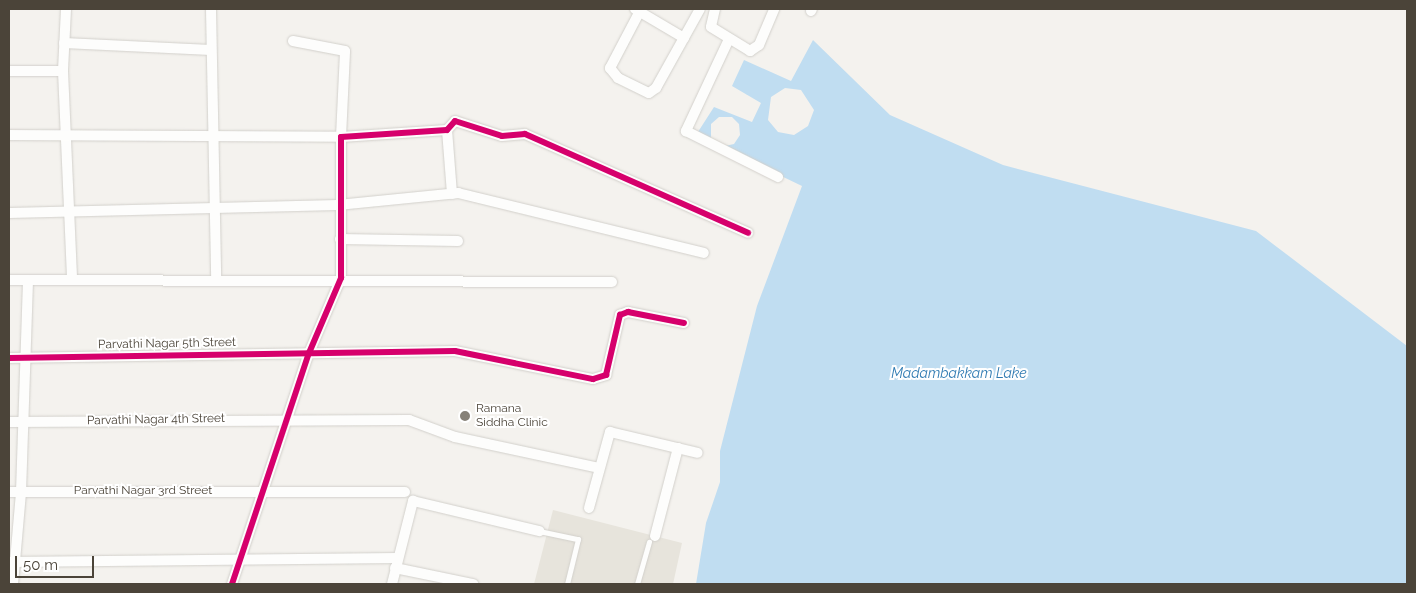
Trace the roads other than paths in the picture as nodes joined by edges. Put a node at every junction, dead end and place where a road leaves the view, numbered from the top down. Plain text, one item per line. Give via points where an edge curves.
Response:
1 (66, 9) edge
2 (211, 9) edge
3 (700, 9) edge
4 (715, 9) edge
5 (774, 9) edge
6 (634, 10) edge
7 (684, 38) junction
8 (729, 39) junction
9 (293, 41) dead end
10 (64, 43) junction
11 (211, 50) junction
12 (9, 71) edge
13 (63, 71) junction
14 (446, 130) junction
15 (9, 135) edge
16 (65, 137) junction
17 (342, 137) junction
18 (213, 138) junction
19 (778, 177) dead end
20 (452, 194) junction
21 (338, 205) junction
22 (214, 208) junction
23 (69, 212) junction
24 (9, 213) edge
25 (748, 233) dead end
26 (340, 239) junction
27 (458, 241) dead end
28 (704, 253) dead end
29 (341, 278) junction
30 (216, 279) junction
31 (9, 280) edge
32 (28, 280) junction
33 (72, 280) junction
34 (612, 282) dead end
35 (684, 323) dead end
36 (309, 353) junction
37 (9, 358) edge
38 (26, 358) junction
39 (287, 419) junction
40 (9, 422) edge
41 (24, 422) junction
42 (678, 448) junction
43 (698, 453) dead end
44 (599, 468) junction
45 (264, 490) junction
46 (9, 492) edge
47 (21, 492) junction
48 (405, 492) dead end
49 (589, 508) dead end
50 (540, 531) joint
51 (652, 539) joint
52 (241, 559) junction
53 (12, 562) edge
54 (396, 563) junction
55 (13, 584) edge
56 (232, 584) edge
57 (392, 584) edge
58 (473, 584) edge
59 (568, 584) edge
60 (637, 584) edge

1 - 10 street
2 - 11 street
3 - 7 street
4 - 8 street via 711,26
5 - 8 street via 754,51
6 - 7 street
6 - 7 street via 610,68 618,78 649,94 656,88
8 - 19 street via 686,131
9 - 17 street via 344,51
10 - 11 street
10 - 13 street
11 - 18 street
12 - 13 street
13 - 16 street
14 - 17 street
14 - 20 street
14 - 25 street via 456,120 502,136 538,138
15 - 16 street
16 - 18 street
16 - 23 street
17 - 18 street
17 - 21 street
18 - 22 street
20 - 21 street
20 - 28 street
21 - 22 street
21 - 26 street
22 - 23 street
22 - 30 street
23 - 24 street
23 - 33 street
26 - 27 street
26 - 29 street
29 - 30 street
29 - 34 street
29 - 36 street
30 - 33 street
31 - 32 street
32 - 33 street
32 - 38 street
35 - 36 street, Parvathi Nagar 5th Street via 628,312 620,315 606,375 594,379 455,351
36 - 38 street, Parvathi Nagar 5th Street
36 - 39 street
37 - 38 street, Parvathi Nagar 5th Street
38 - 41 street
39 - 41 street, Parvathi Nagar 4th Street
39 - 44 street, Parvathi Nagar 4th Street via 409,420 455,437
39 - 45 street
40 - 41 street, Parvathi Nagar 4th Street
41 - 47 street
42 - 43 street
42 - 44 street via 614,430 606,438
42 - 51 street
44 - 49 street
45 - 47 street, Parvathi Nagar 3rd Street
45 - 48 street, Parvathi Nagar 3rd Street
45 - 52 street
46 - 47 street, Parvathi Nagar 3rd Street
47 - 53 street
50 - 54 street via 413,501
50 - 59 lane via 578,540
51 - 60 lane
52 - 53 street
52 - 54 street
52 - 56 street
53 - 55 street
54 - 57 street
54 - 58 street

